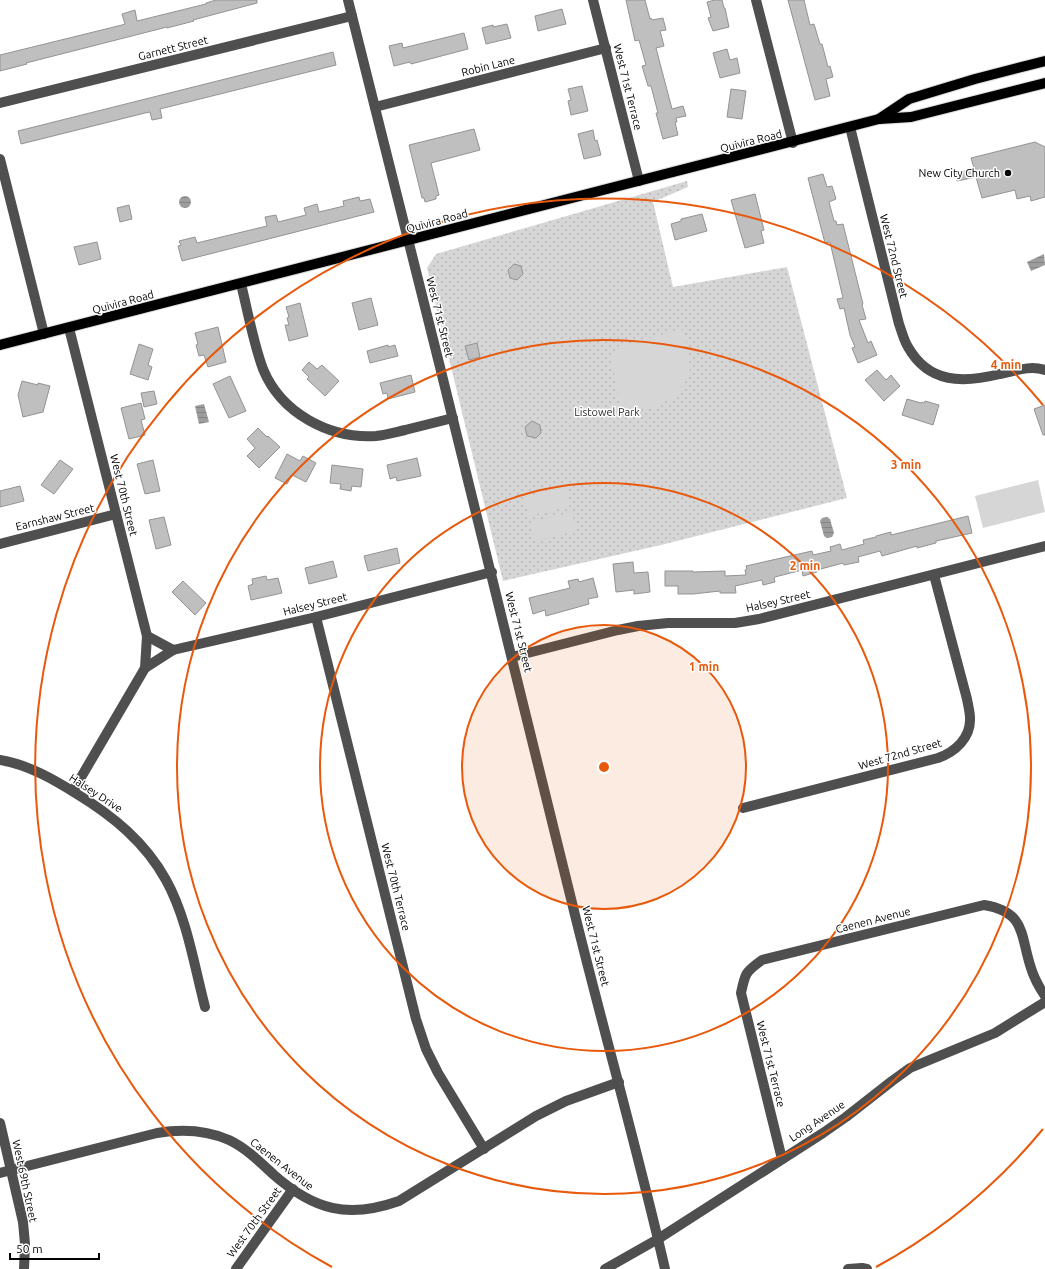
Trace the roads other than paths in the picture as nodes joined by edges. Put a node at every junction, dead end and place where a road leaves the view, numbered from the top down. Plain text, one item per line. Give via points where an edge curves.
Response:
1 (348, 0) edge
2 (593, 0) edge
3 (756, 0) edge
4 (352, 16) junction
5 (606, 48) junction
6 (1045, 61) edge
7 (1045, 83) edge
8 (0, 104) edge
9 (375, 107) junction
10 (879, 120) junction
11 (850, 127) junction
12 (792, 142) junction
13 (0, 159) edge
14 (639, 181) junction
15 (409, 241) junction
16 (241, 284) junction
17 (69, 328) junction
18 (44, 334) junction
19 (0, 345) edge
20 (1045, 370) edge
21 (453, 418) junction
22 (116, 514) junction
23 (0, 544) edge
24 (1045, 546) edge
25 (492, 572) junction
26 (934, 575) junction
27 (316, 617) junction
28 (147, 636) junction
29 (173, 650) junction
30 (512, 657) junction
31 (145, 668) junction
32 (0, 760) edge
33 (73, 791) junction
34 (743, 808) dead end
35 (744, 975) joint
36 (1045, 996) edge
37 (1045, 1002) edge
38 (205, 1007) dead end
39 (619, 1082) junction
40 (0, 1123) edge
41 (484, 1149) junction
42 (782, 1159) junction
43 (12, 1170) junction
44 (0, 1173) edge
45 (293, 1189) junction
46 (658, 1239) junction
47 (24, 1269) edge
48 (236, 1269) edge
49 (605, 1269) edge
50 (665, 1269) edge
51 (848, 1269) edge
52 (867, 1269) edge

1 - 4 street, West 71st Street
2 - 5 street, West 71st Terrace
3 - 12 street
4 - 8 street, Garnett Street
4 - 9 street, West 71st Street
5 - 9 street, Robin Lane
5 - 14 street, West 71st Terrace
6 - 10 main road, Quivira Road via 909,99
7 - 10 main road, Quivira Road via 911,117
9 - 15 street, West 71st Street
10 - 11 main road, Quivira Road
11 - 12 main road, Quivira Road
11 - 20 street, West 72nd Street via 899,324 907,347 917,360 940,376 956,379 974,380 1027,368
12 - 14 main road, Quivira Road
13 - 18 street
14 - 15 main road, Quivira Road
15 - 16 main road, Quivira Road
15 - 21 street, West 71st Street
16 - 17 main road, Quivira Road
16 - 21 street via 264,370 274,389 294,411 336,433 358,436 377,436
17 - 18 main road, Quivira Road
17 - 22 street, West 70th Street
18 - 19 main road, Quivira Road
21 - 25 street, West 71st Street
22 - 23 street, Earnshaw Street
22 - 28 street, West 70th Street
24 - 26 street, Halsey Street
25 - 27 street, Halsey Street
25 - 30 street, West 71st Street
26 - 30 street, Halsey Street via 759,619 735,623 638,626
26 - 34 street, West 72nd Street via 967,699 970,720 967,734 960,745 938,758
27 - 29 street, Halsey Street
27 - 41 street, West 70th Terrace via 416,1019 426,1049 438,1073
28 - 29 street
28 - 31 street, West 70th Street
29 - 31 street, West 70th Street
30 - 39 street, West 71st Street
31 - 33 street, West 70th Street
32 - 33 street, Halsey Drive via 38,772
33 - 38 street, Halsey Drive via 101,808 137,839 166,880 185,930
35 - 36 street, Caenen Avenue via 762,960 984,904 997,907 1017,922 1030,967
35 - 42 street, West 71st Terrace via 741,993
37 - 42 street, Long Avenue via 995,1033 910,1068 846,1117
39 - 41 street, Caenen Avenue via 566,1101 536,1116
39 - 46 street, West 71st Street
40 - 43 street, West 69th Street
41 - 45 street, Caenen Avenue via 399,1201 381,1208 362,1211 337,1209 307,1200
42 - 46 street, Long Avenue
43 - 44 street, Caenen Avenue
43 - 45 street, Caenen Avenue via 157,1133 194,1131 230,1140 248,1151
43 - 47 street, West 69th Street via 23,1222
45 - 48 street, West 70th Street
46 - 49 street, Long Avenue
46 - 50 street, West 71st Street
51 - 52 street

